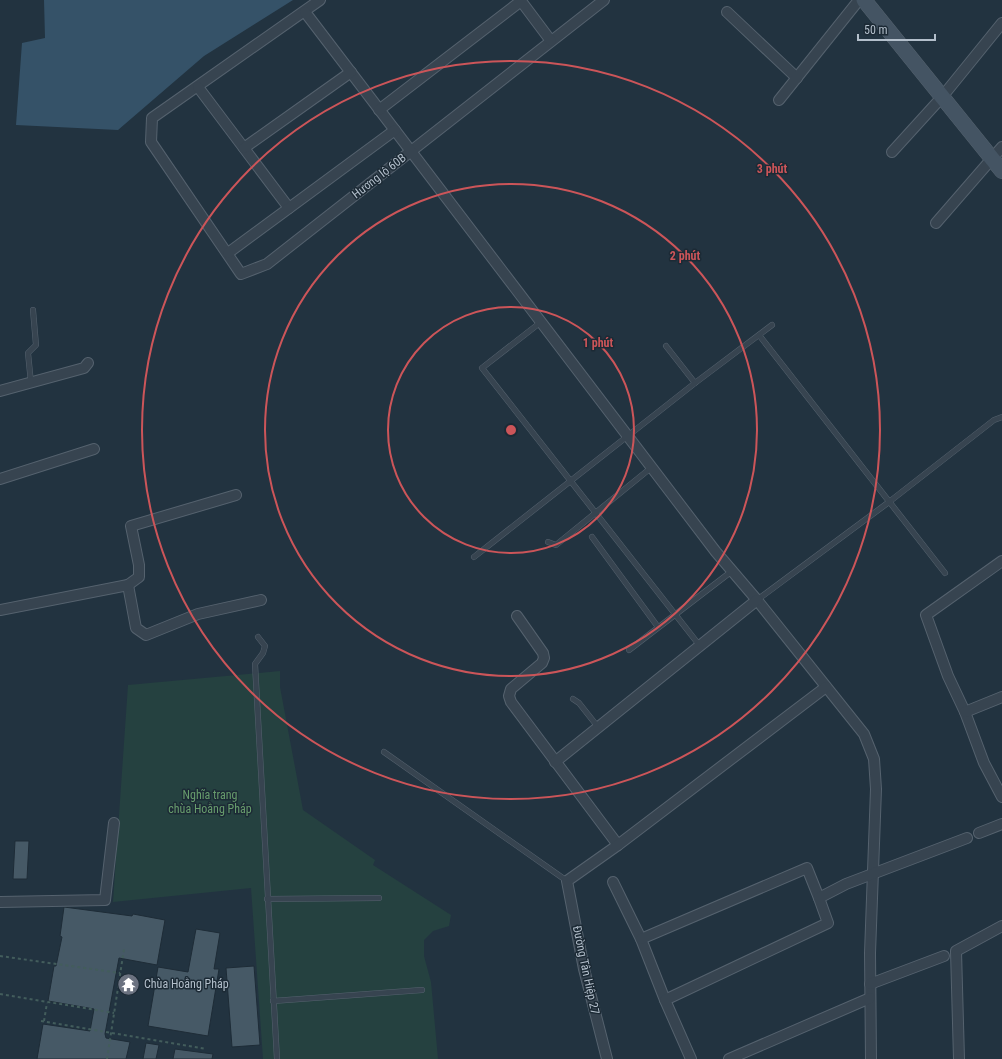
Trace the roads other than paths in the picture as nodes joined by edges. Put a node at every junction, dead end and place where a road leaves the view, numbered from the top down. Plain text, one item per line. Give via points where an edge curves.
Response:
1 (320, 0) edge
2 (604, 0) edge
3 (858, 0) edge
4 (864, 0) edge
5 (305, 12) junction
6 (727, 12) dead end
7 (1002, 23) edge
8 (551, 41) junction
9 (351, 72) junction
10 (797, 78) junction
11 (198, 87) junction
12 (942, 97) junction
13 (779, 100) dead end
14 (379, 110) junction
15 (395, 130) junction
16 (1002, 147) edge
17 (244, 148) junction
18 (410, 151) junction
19 (892, 152) dead end
20 (992, 159) junction
21 (1002, 171) edge
22 (289, 208) junction
23 (936, 222) dead end
24 (228, 253) junction
25 (34, 310) dead end
26 (541, 322) junction
27 (772, 325) dead end
28 (759, 335) junction
29 (666, 346) dead end
30 (88, 363) dead end
31 (31, 382) junction
32 (695, 383) junction
33 (0, 391) edge
34 (1002, 417) edge
35 (628, 436) junction
36 (94, 449) dead end
37 (652, 468) junction
38 (0, 479) edge
39 (571, 480) junction
40 (236, 496) dead end
41 (889, 502) junction
42 (596, 513) junction
43 (592, 537) dead end
44 (548, 542) dead end
45 (474, 557) dead end
46 (1001, 566) edge
47 (732, 571) junction
48 (945, 573) dead end
49 (128, 585) junction
50 (261, 600) dead end
51 (757, 600) junction
52 (0, 610) edge
53 (676, 614) junction
54 (517, 616) dead end
55 (658, 627) junction
56 (258, 637) dead end
57 (700, 646) junction
58 (629, 650) dead end
59 (826, 686) junction
60 (1002, 697) edge
61 (574, 699) dead end
62 (965, 712) junction
63 (598, 727) junction
64 (384, 752) dead end
65 (555, 762) junction
66 (1002, 797) edge
67 (114, 823) dead end
68 (1002, 824) edge
69 (979, 833) dead end
70 (967, 838) dead end
71 (618, 845) junction
72 (872, 875) junction
73 (567, 881) junction
74 (613, 882) dead end
75 (379, 898) dead end
76 (819, 898) junction
77 (267, 899) junction
78 (0, 902) edge
79 (1002, 926) edge
80 (641, 939) junction
81 (944, 956) dead end
82 (870, 984) junction
83 (422, 990) dead end
84 (870, 998) junction
85 (665, 1000) junction
86 (273, 1001) junction
87 (277, 1059) edge
88 (607, 1059) edge
89 (692, 1059) edge
90 (729, 1059) edge
91 (871, 1059) edge
92 (959, 1059) edge

1 - 5 street
2 - 8 street
3 - 10 street
4 - 12 street
5 - 9 street, Hương lộ 60B
5 - 11 street, Hương lộ 60B
6 - 10 street
7 - 12 street
8 - 14 street via 520,1
8 - 18 street
9 - 14 street, Hương lộ 60B
9 - 17 street
10 - 13 street
11 - 17 street
11 - 24 street, Hương lộ 60B via 152,118 152,142
12 - 19 street
12 - 20 street
14 - 15 street, Hương lộ 60B
15 - 18 street, Hương lộ 60B
15 - 22 street
16 - 20 street
17 - 22 street
18 - 24 street, Hương lộ 60B via 267,264 241,274
18 - 26 street
20 - 21 street
20 - 23 street
22 - 24 street
25 - 31 lane via 36,345 28,352
26 - 35 street
26 - 39 lane via 482,368
27 - 28 lane
28 - 32 lane
28 - 41 lane
29 - 32 lane
30 - 31 street via 84,368
31 - 33 street
32 - 35 lane
34 - 41 lane via 994,420
35 - 37 street
35 - 39 lane
36 - 38 street
37 - 42 lane
37 - 47 street
39 - 42 lane
39 - 45 lane
40 - 49 street via 131,526 139,564 139,577
41 - 48 lane
41 - 51 lane
42 - 44 lane via 556,545
42 - 53 lane
43 - 55 lane
46 - 62 street via 926,615 948,676
47 - 51 street
47 - 53 lane
49 - 50 street via 136,628 146,635 198,614
49 - 52 street
51 - 57 street
51 - 59 street
53 - 55 lane
53 - 57 lane
54 - 65 street via 544,658 542,663 511,689 509,696
55 - 58 lane
56 - 77 lane via 265,646 255,664
57 - 63 street
59 - 71 street
59 - 72 street via 864,734 874,759 876,789
60 - 62 street
61 - 63 lane
62 - 66 street via 984,763
63 - 65 street
64 - 73 lane
65 - 71 street
67 - 78 street via 105,900
68 - 69 street
70 - 72 street
71 - 73 street
72 - 76 street via 846,884
72 - 82 street
73 - 88 street, Đường Tân Hiệp 27 via 584,969
74 - 80 street
75 - 77 lane
76 - 80 street via 806,868
76 - 85 street via 828,924
77 - 86 lane
79 - 92 street via 956,951
80 - 85 street
81 - 82 street
82 - 84 street
83 - 86 lane
84 - 90 street
84 - 91 street
85 - 89 street
86 - 87 lane

